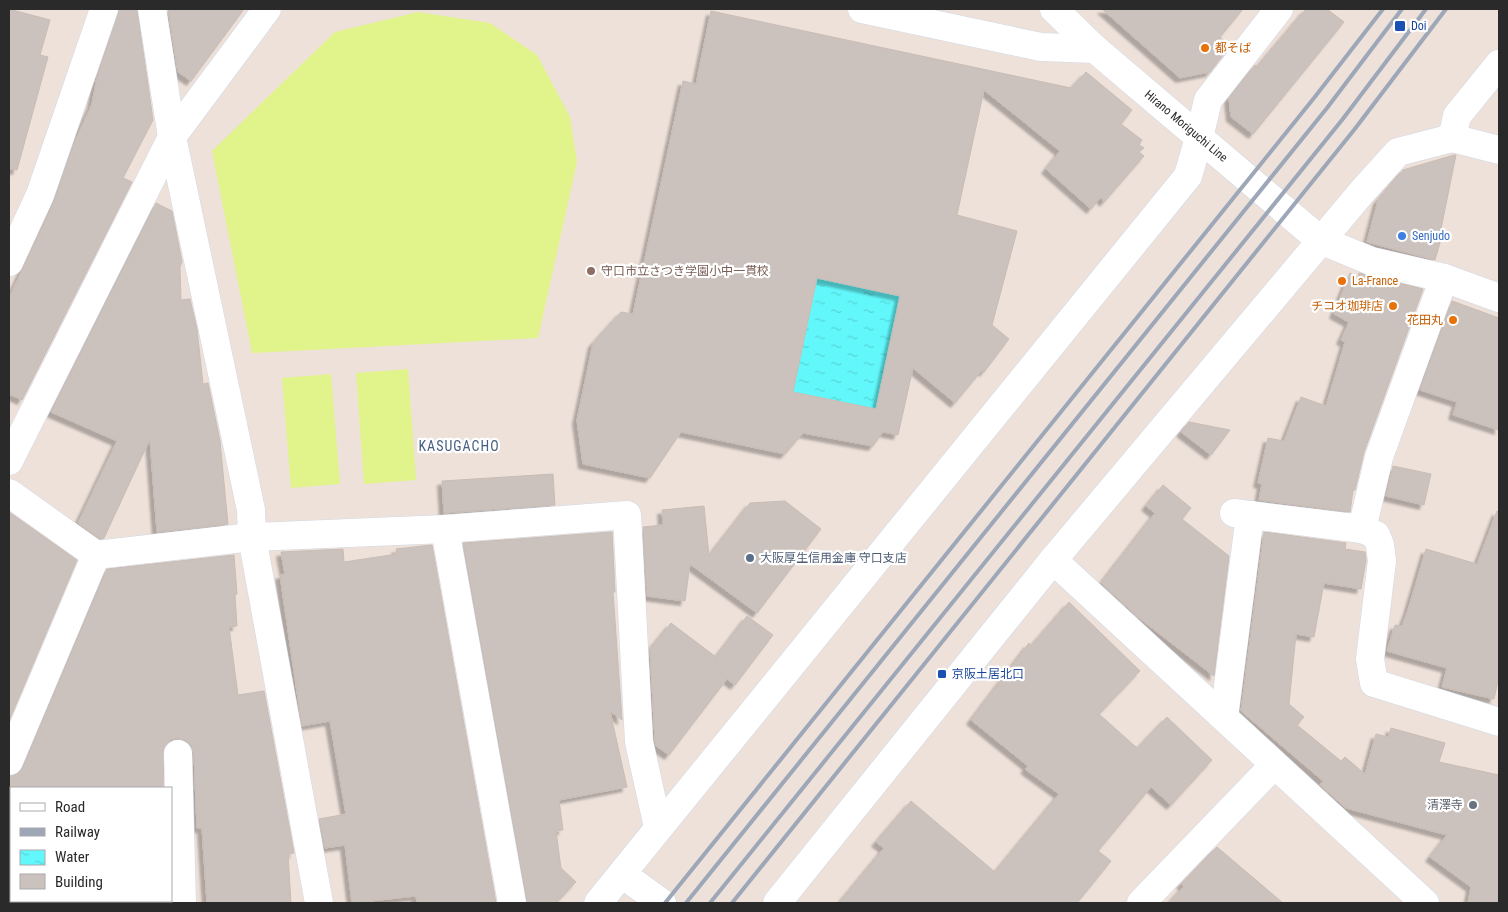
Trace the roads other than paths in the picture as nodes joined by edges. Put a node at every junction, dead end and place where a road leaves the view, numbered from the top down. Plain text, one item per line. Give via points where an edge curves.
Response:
1 (104, 9) edge
2 (152, 9) edge
3 (267, 9) edge
4 (862, 9) edge
5 (1054, 9) edge
6 (1279, 9) edge
7 (1095, 49) junction
8 (1499, 64) edge
9 (172, 137) junction
10 (1199, 138) junction
11 (1452, 138) junction
12 (1499, 150) edge
13 (1320, 240) junction
14 (9, 262) edge
15 (1444, 278) junction
16 (1499, 298) edge
17 (9, 461) edge
18 (9, 493) edge
19 (445, 529) junction
20 (1362, 529) junction
21 (252, 537) junction
22 (96, 555) junction
23 (1053, 560) junction
24 (1224, 717) junction
25 (1499, 722) edge
26 (178, 754) dead end
27 (9, 761) edge
28 (1274, 765) junction
29 (658, 827) junction
30 (622, 874) junction
31 (1411, 899) edge
32 (40, 902) edge
33 (49, 903) edge
34 (182, 903) edge
35 (320, 903) edge
36 (512, 903) edge
37 (598, 903) edge
38 (662, 903) edge
39 (777, 903) edge
40 (1141, 903) edge

1 - 14 street via 40,195
2 - 9 street
3 - 9 street
4 - 7 street via 1041,47
5 - 7 street, Hirano Moriguchi Line
6 - 10 street via 1208,100
7 - 10 street, Hirano Moriguchi Line
8 - 11 street via 1457,116
9 - 17 street
9 - 21 street via 251,510
10 - 13 street, Hirano Moriguchi Line
10 - 29 street via 1188,176
11 - 12 street
11 - 13 street via 1398,152
13 - 15 street, Hirano Moriguchi Line via 1371,261
13 - 23 street
15 - 16 street, Hirano Moriguchi Line
15 - 20 street via 1379,457
18 - 22 street
19 - 21 street
19 - 29 street via 627,515 639,742
19 - 36 street
20 - 24 street via 1242,514
20 - 25 street via 1376,535 1382,561 1370,659 1374,683
21 - 22 street
21 - 35 street
22 - 27 street
23 - 24 street
23 - 39 street
24 - 28 street
26 - 34 street
28 - 31 street
28 - 40 street
29 - 30 street
30 - 37 street
30 - 38 street
32 - 33 street

